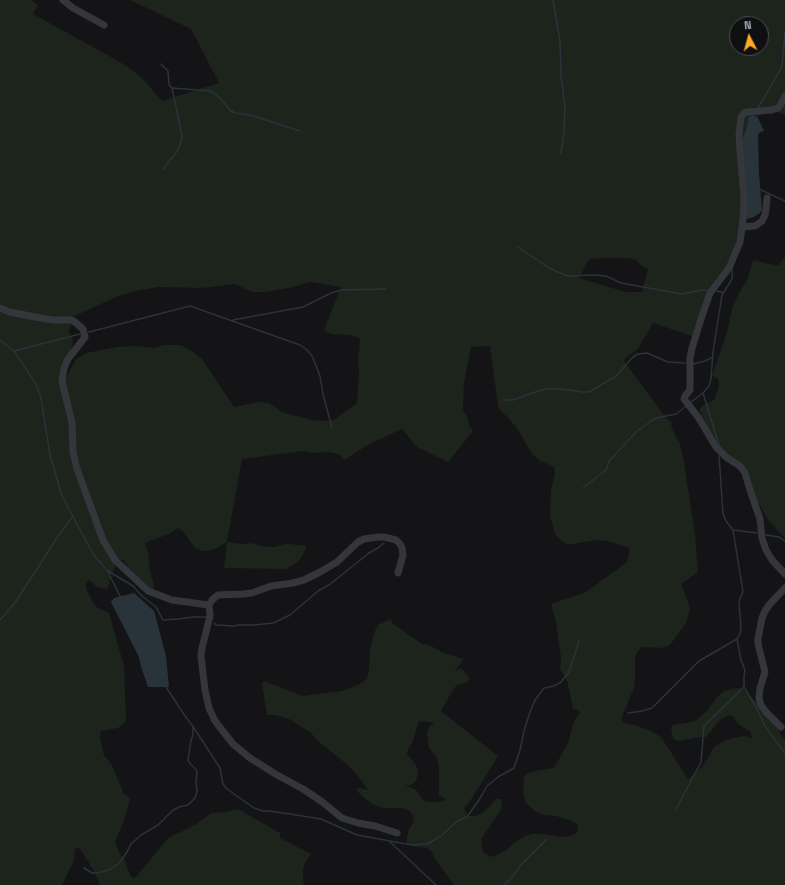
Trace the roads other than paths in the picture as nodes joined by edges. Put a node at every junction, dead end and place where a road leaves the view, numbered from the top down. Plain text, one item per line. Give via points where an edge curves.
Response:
1 (63, 0) edge
2 (104, 25) dead end
3 (785, 96) edge
4 (767, 198) dead end
5 (742, 227) junction
6 (0, 308) edge
7 (398, 573) dead end
8 (785, 574) edge
9 (785, 588) edge
10 (209, 605) junction
11 (781, 727) dead end
12 (397, 833) dead end

1 - 2 street
3 - 5 street via 778,108 744,113 741,118 739,144 744,196
4 - 5 street via 762,221 755,226
5 - 8 street via 732,264 712,289 702,316 690,358 690,390 684,399 716,447 745,473 760,519 764,544 772,560
6 - 10 street via 35,317 71,320 83,330 84,336 68,359 62,381 72,423 73,452 77,469 103,540 115,560 148,591 172,600
7 - 10 street via 403,555 402,548 396,540 384,537 364,539 332,565 304,580 271,586 252,593 218,595
9 - 11 street via 765,611 758,639 765,672 759,698 766,712
10 - 12 street via 210,616 201,652 206,695 215,721 233,744 250,758 321,801 342,818

